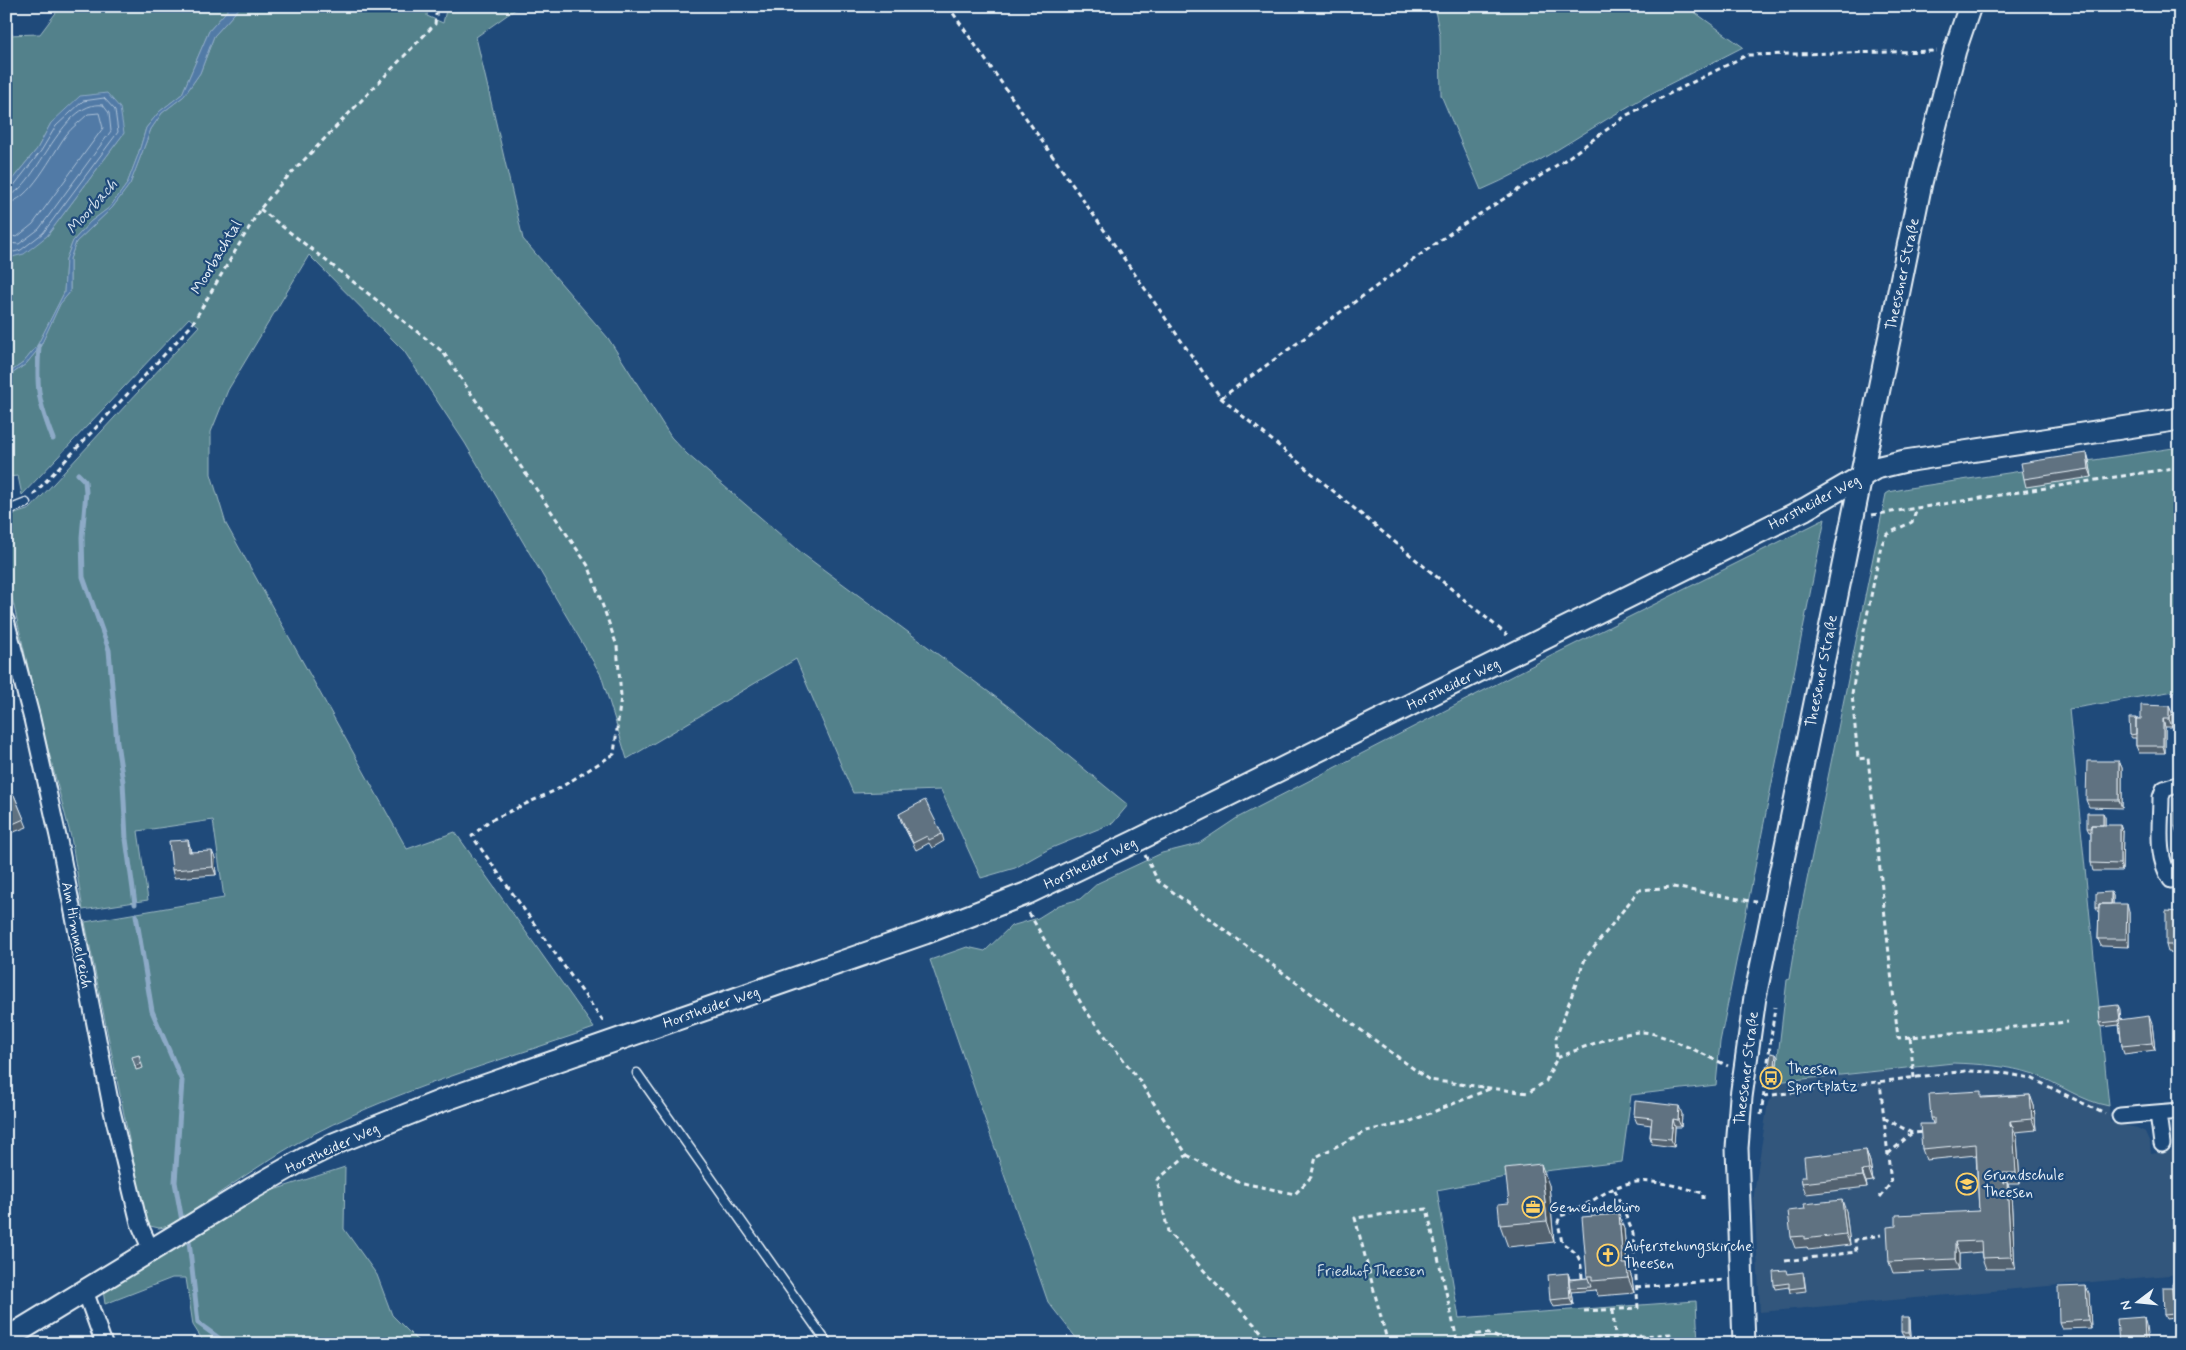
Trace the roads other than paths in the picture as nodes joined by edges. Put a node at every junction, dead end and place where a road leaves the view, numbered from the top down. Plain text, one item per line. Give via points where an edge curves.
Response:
1 (1970, 6) edge
2 (2180, 419) edge
3 (1860, 478) junction
4 (26, 503) road end
5 (6, 511) edge
6 (6, 620) edge
7 (2180, 784) edge
8 (2172, 880) dead end
9 (637, 1073) dead end
10 (2180, 1111) edge
11 (2158, 1113) junction
12 (2120, 1116) road end
13 (2162, 1144) dead end
14 (151, 1250) junction
15 (86, 1291) junction
16 (6, 1339) edge
17 (104, 1344) edge
18 (828, 1344) edge
19 (1744, 1344) edge

1 - 3 street, Theesener Straße via 1955,50 1921,183
2 - 3 street, Horstheider Weg via 1890,463
3 - 14 street, Horstheider Weg via 1805,509 1019,896 924,933 441,1101 336,1143 287,1168
3 - 19 street, Theesener Straße via 1755,997 1744,1072 1737,1188
4 - 5 lane
6 - 14 street, Am Himmelreich via 57,831 112,1111 140,1223
7 - 8 street via 2164,789 2161,797 2160,851 2163,867
9 - 18 lane
10 - 11 street
11 - 12 street
11 - 13 street
14 - 15 street, Horstheider Weg
15 - 16 street, Horstheider Weg
15 - 17 street

